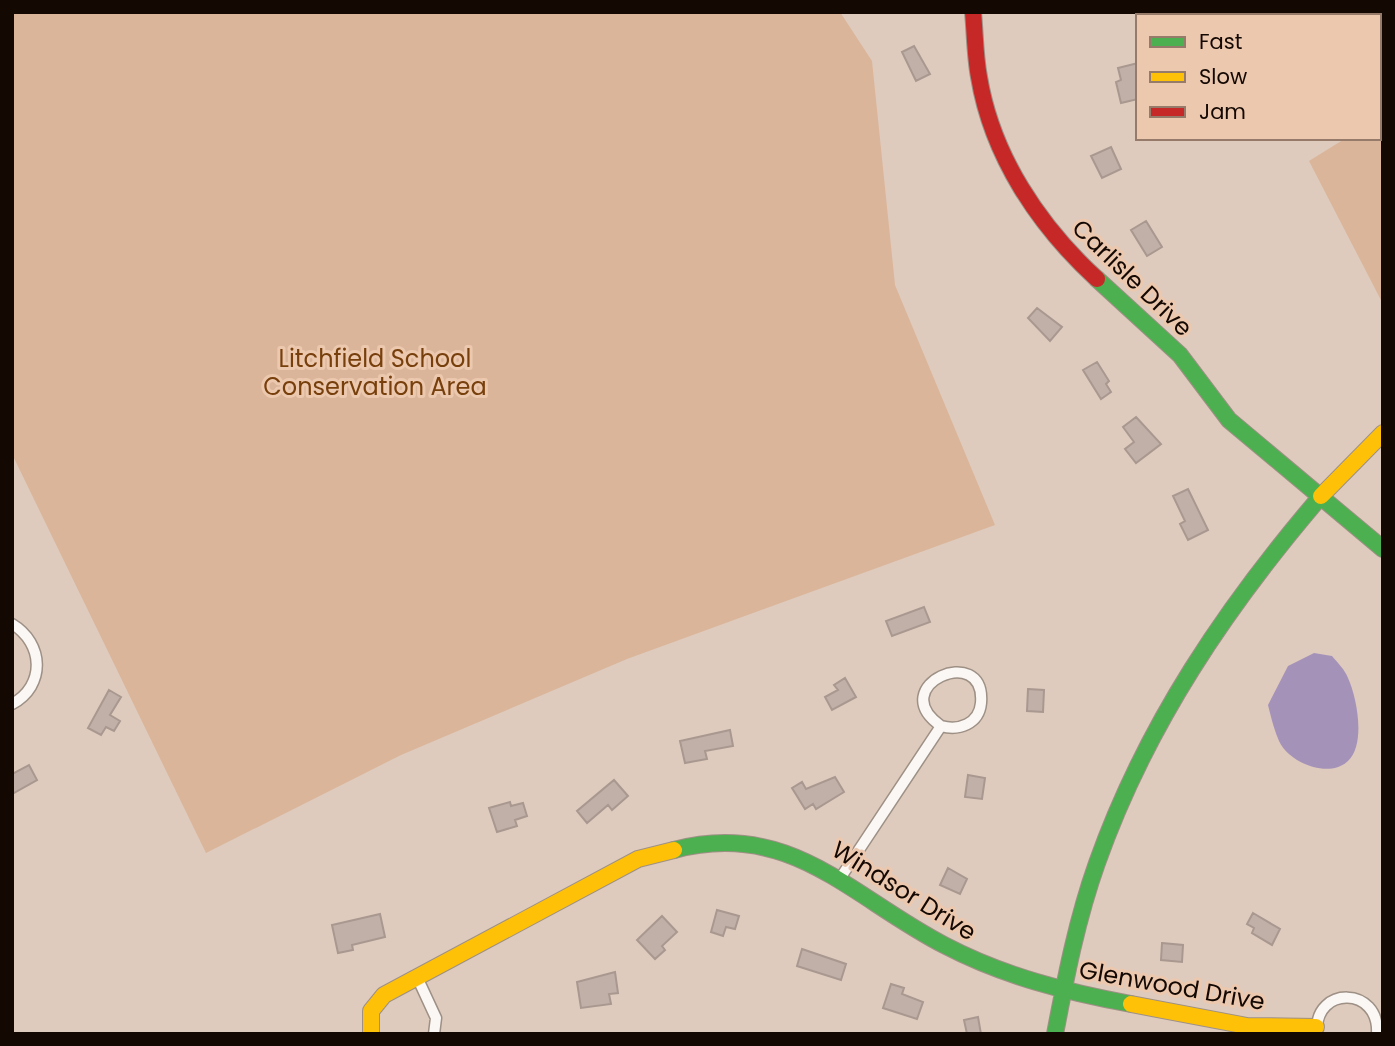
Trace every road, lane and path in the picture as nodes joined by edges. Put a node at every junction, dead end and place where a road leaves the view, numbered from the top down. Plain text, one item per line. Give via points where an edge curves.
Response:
1 (973, 12) edge
2 (1383, 433) edge
3 (1319, 495) junction
4 (1383, 549) edge
5 (12, 624) edge
6 (12, 704) edge
7 (941, 726) junction
8 (841, 877) junction
9 (417, 977) junction
10 (1061, 989) junction
11 (1317, 1031) edge
12 (371, 1034) edge
13 (434, 1034) edge
14 (1055, 1034) edge
15 (1377, 1034) edge

1 - 3 street, Carlisle Drive via 979,78 994,130 1016,179 1046,227 1180,355 1229,420
2 - 3 street
3 - 4 street, Carlisle Drive
3 - 10 street via 1227,610 1135,766 1085,892
5 - 6 street via 32,642 38,664 32,685
7 - 7 street via 960,727 976,717 979,689 966,674 949,671 927,687 928,713
7 - 8 street
8 - 9 street, Windsor Drive via 765,845 699,843 666,849 638,859
8 - 10 street, Windsor Drive via 950,951
9 - 12 street, Windsor Drive via 376,1002 369,1022
9 - 13 street via 436,1018
10 - 11 street, Glenwood Drive via 1248,1026
10 - 14 street
11 - 15 street, Glenwood Drive via 1318,1017 1330,1002 1350,997 1374,1013

